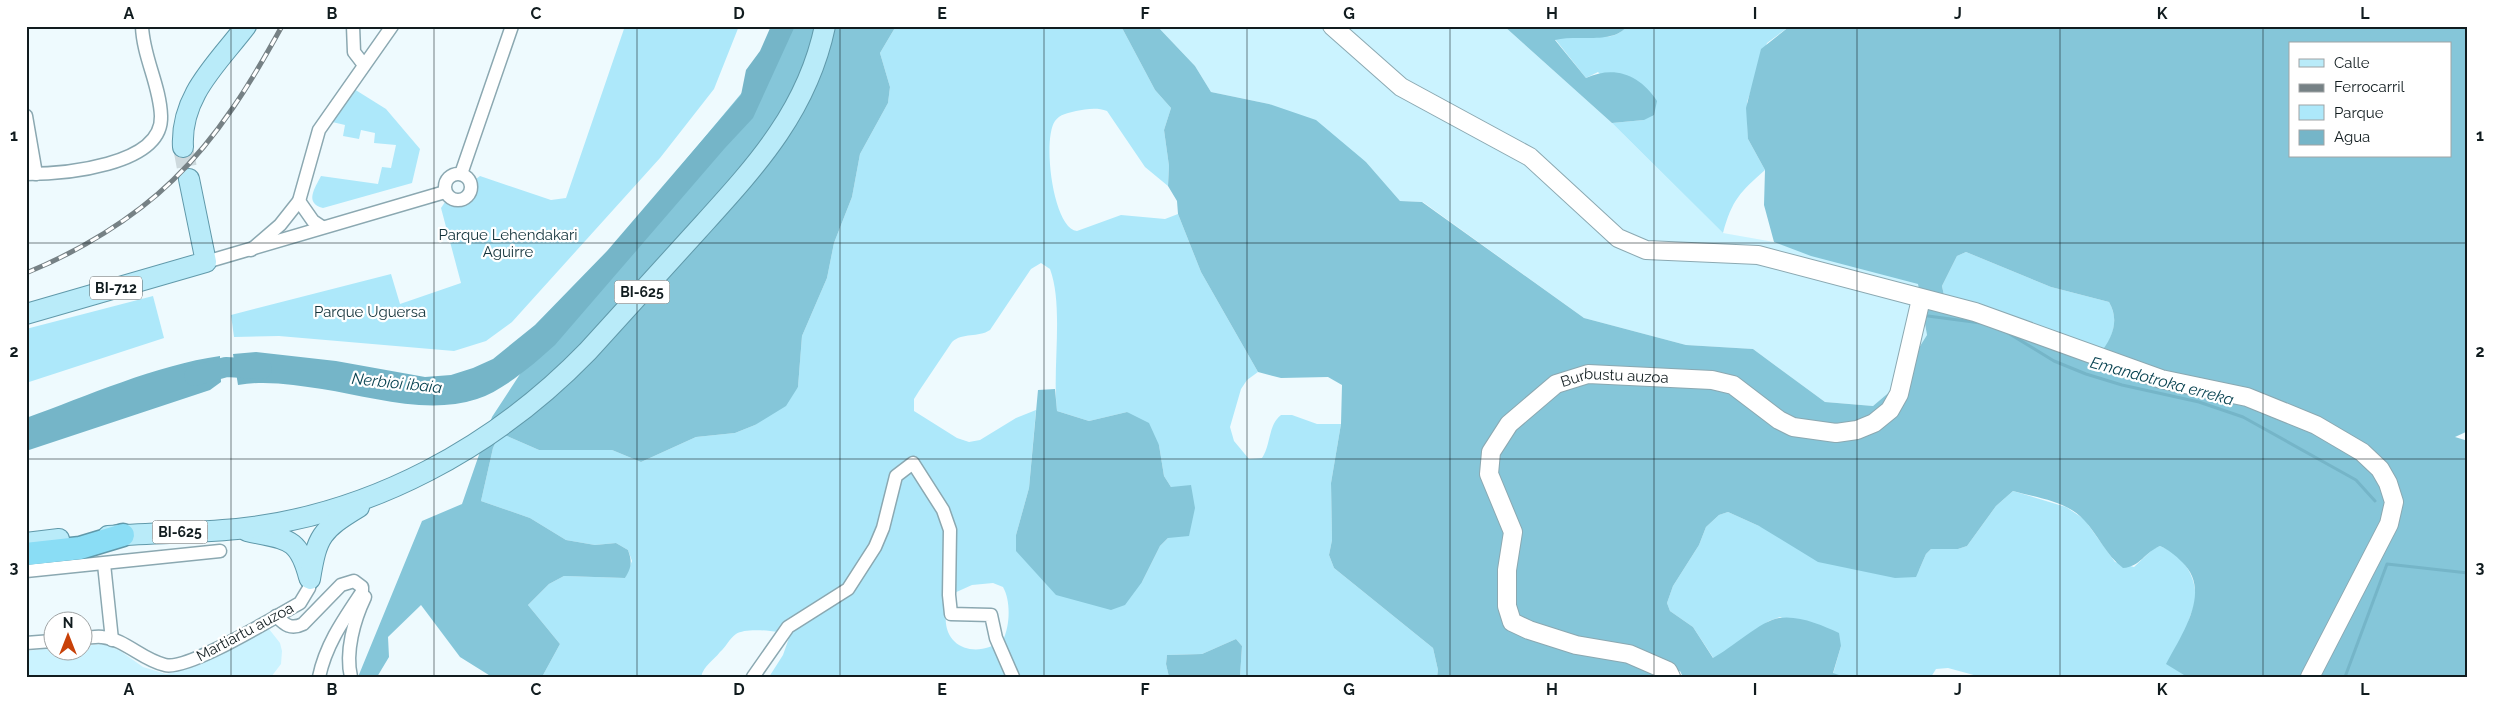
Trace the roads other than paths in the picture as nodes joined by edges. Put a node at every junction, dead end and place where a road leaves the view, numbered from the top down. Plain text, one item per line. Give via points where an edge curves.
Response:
1 (142, 26) edge
2 (246, 26) edge
3 (392, 26) edge
4 (512, 26) edge
5 (825, 26) edge
6 (1332, 26) edge
7 (353, 29) edge
8 (364, 65) junction
9 (26, 116) edge
10 (183, 147) tunnel mouth
11 (31, 174) edge
12 (461, 174) junction
13 (189, 179) tunnel mouth
14 (445, 192) junction
15 (299, 201) junction
16 (288, 216) junction
17 (322, 226) junction
18 (200, 234) junction
19 (299, 234) junction
20 (251, 250) junction
21 (206, 262) junction
22 (173, 271) junction
23 (1921, 299) junction
24 (26, 314) edge
25 (385, 490) junction
26 (238, 529) junction
27 (122, 535) junction
28 (26, 542) edge
29 (220, 551) dead end
30 (26, 554) edge
31 (104, 564) junction
32 (26, 571) edge
33 (310, 579) junction
34 (363, 589) junction
35 (276, 616) junction
36 (92, 638) edge
37 (112, 640) junction
38 (42, 642) edge
39 (26, 643) edge
40 (319, 677) edge
41 (350, 677) edge
42 (753, 677) edge
43 (1013, 677) edge
44 (1671, 677) edge
45 (2310, 677) edge

1 - 11 street via 160,104 157,135 139,150 102,167
2 - 10 main road via 192,95 182,129
3 - 8 street
4 - 12 street
5 - 25 main road, BI-625 via 812,71 797,106 779,135 754,168 588,351 512,419 451,458
6 - 23 street via 1401,87 1530,157 1618,238 1646,250 1758,255
7 - 8 street via 354,52
8 - 15 street via 319,130
9 - 11 street
12 - 14 street via 448,177 444,184
12 - 14 street via 471,184 468,195 454,200
13 - 18 main road
14 - 17 street
15 - 16 street
15 - 17 street via 313,221
16 - 19 street via 291,231
16 - 20 street
17 - 19 street
18 - 21 main road
18 - 22 main road via 189,254
19 - 20 street
20 - 21 street
21 - 22 main road, BI-712
22 - 24 main road, BI-712
23 - 44 street, Burbustu auzoa via 1899,394 1890,410 1874,423 1857,430 1836,433 1793,427 1733,385 1712,380 1588,374 1556,384 1509,424 1491,452 1489,474 1513,532 1507,570 1507,606 1512,622 1576,645 1629,654 1668,670
23 - 45 street via 1975,312 2161,379 2247,397 2316,425 2362,452 2380,469 2394,502 2389,524
25 - 26 main road, BI-625 via 310,515
25 - 33 main road via 328,528 318,540
26 - 27 main road, BI-625
26 - 33 main road via 290,542 299,548
27 - 28 main road, BI-625
27 - 30 highway via 80,548
29 - 31 street
31 - 32 street
31 - 37 street
33 - 35 street, Martiartu auzoa via 309,588 300,602
34 - 35 street via 357,582 346,583 297,627 288,626
34 - 40 street via 339,625
34 - 41 street via 367,593 359,610 347,661
35 - 37 street, Martiartu auzoa via 196,659 177,665 166,666 145,659
36 - 37 street, Martiartu auzoa
38 - 39 street
42 - 43 street via 788,627 848,588 875,547 896,476 913,462 943,510 950,530 951,614 991,615 996,638

